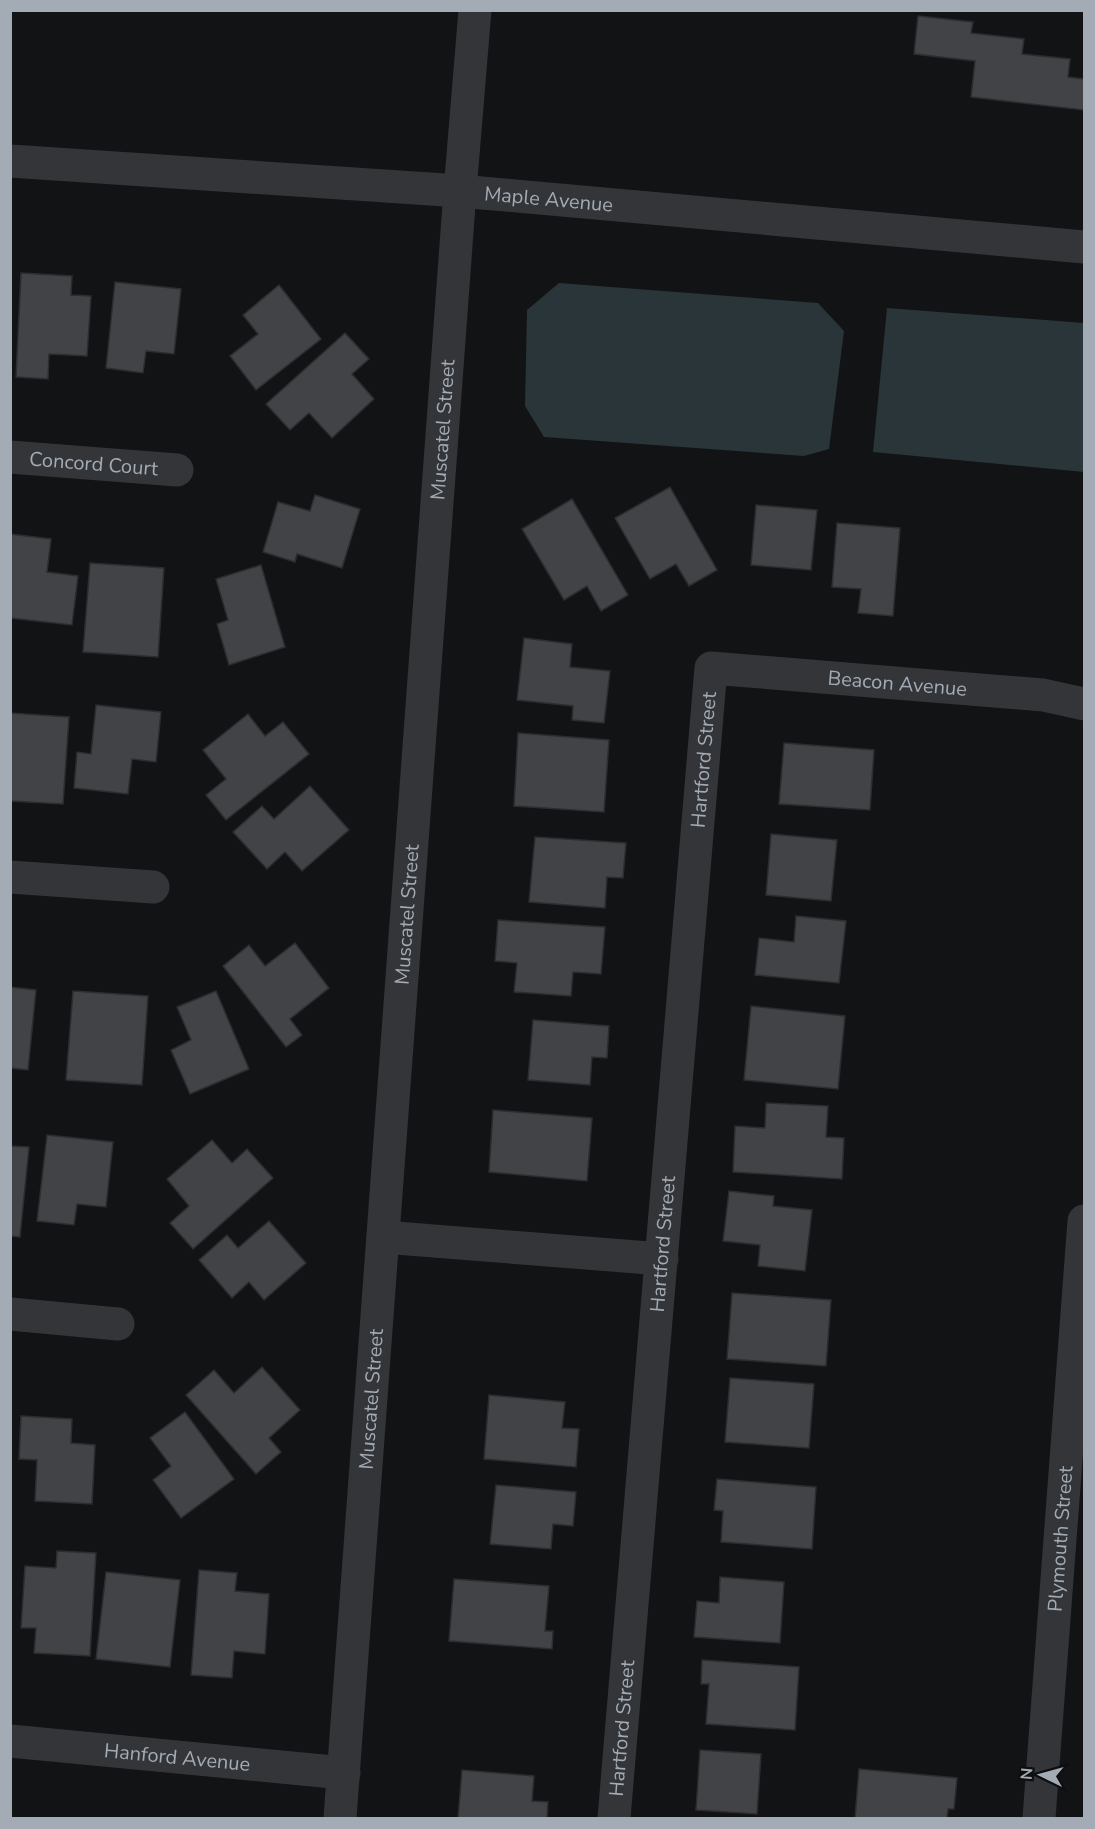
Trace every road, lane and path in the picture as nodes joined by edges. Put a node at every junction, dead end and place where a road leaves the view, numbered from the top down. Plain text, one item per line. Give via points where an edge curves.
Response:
1 (475, 10) edge
2 (10, 162) edge
3 (460, 191) junction
4 (1084, 247) edge
5 (10, 457) edge
6 (177, 470) dead end
7 (711, 668) joint
8 (1084, 704) edge
9 (10, 877) edge
10 (153, 887) dead end
11 (1084, 1221) edge
12 (383, 1237) junction
13 (662, 1259) junction
14 (10, 1314) edge
15 (118, 1324) dead end
16 (10, 1741) edge
17 (344, 1773) junction
18 (340, 1818) edge
19 (614, 1818) edge
20 (1039, 1818) edge

1 - 3 street, Muscatel Street
2 - 3 street, Maple Avenue
3 - 4 street, Maple Avenue
3 - 12 street, Muscatel Street
5 - 6 street, Concord Court
7 - 8 street, Beacon Avenue via 1043,696
7 - 13 street, Hartford Street
9 - 10 street
11 - 20 street, Plymouth Street
12 - 13 street
12 - 17 street, Muscatel Street
13 - 19 street, Hartford Street
14 - 15 street
16 - 17 street, Hanford Avenue
17 - 18 street, Muscatel Street

